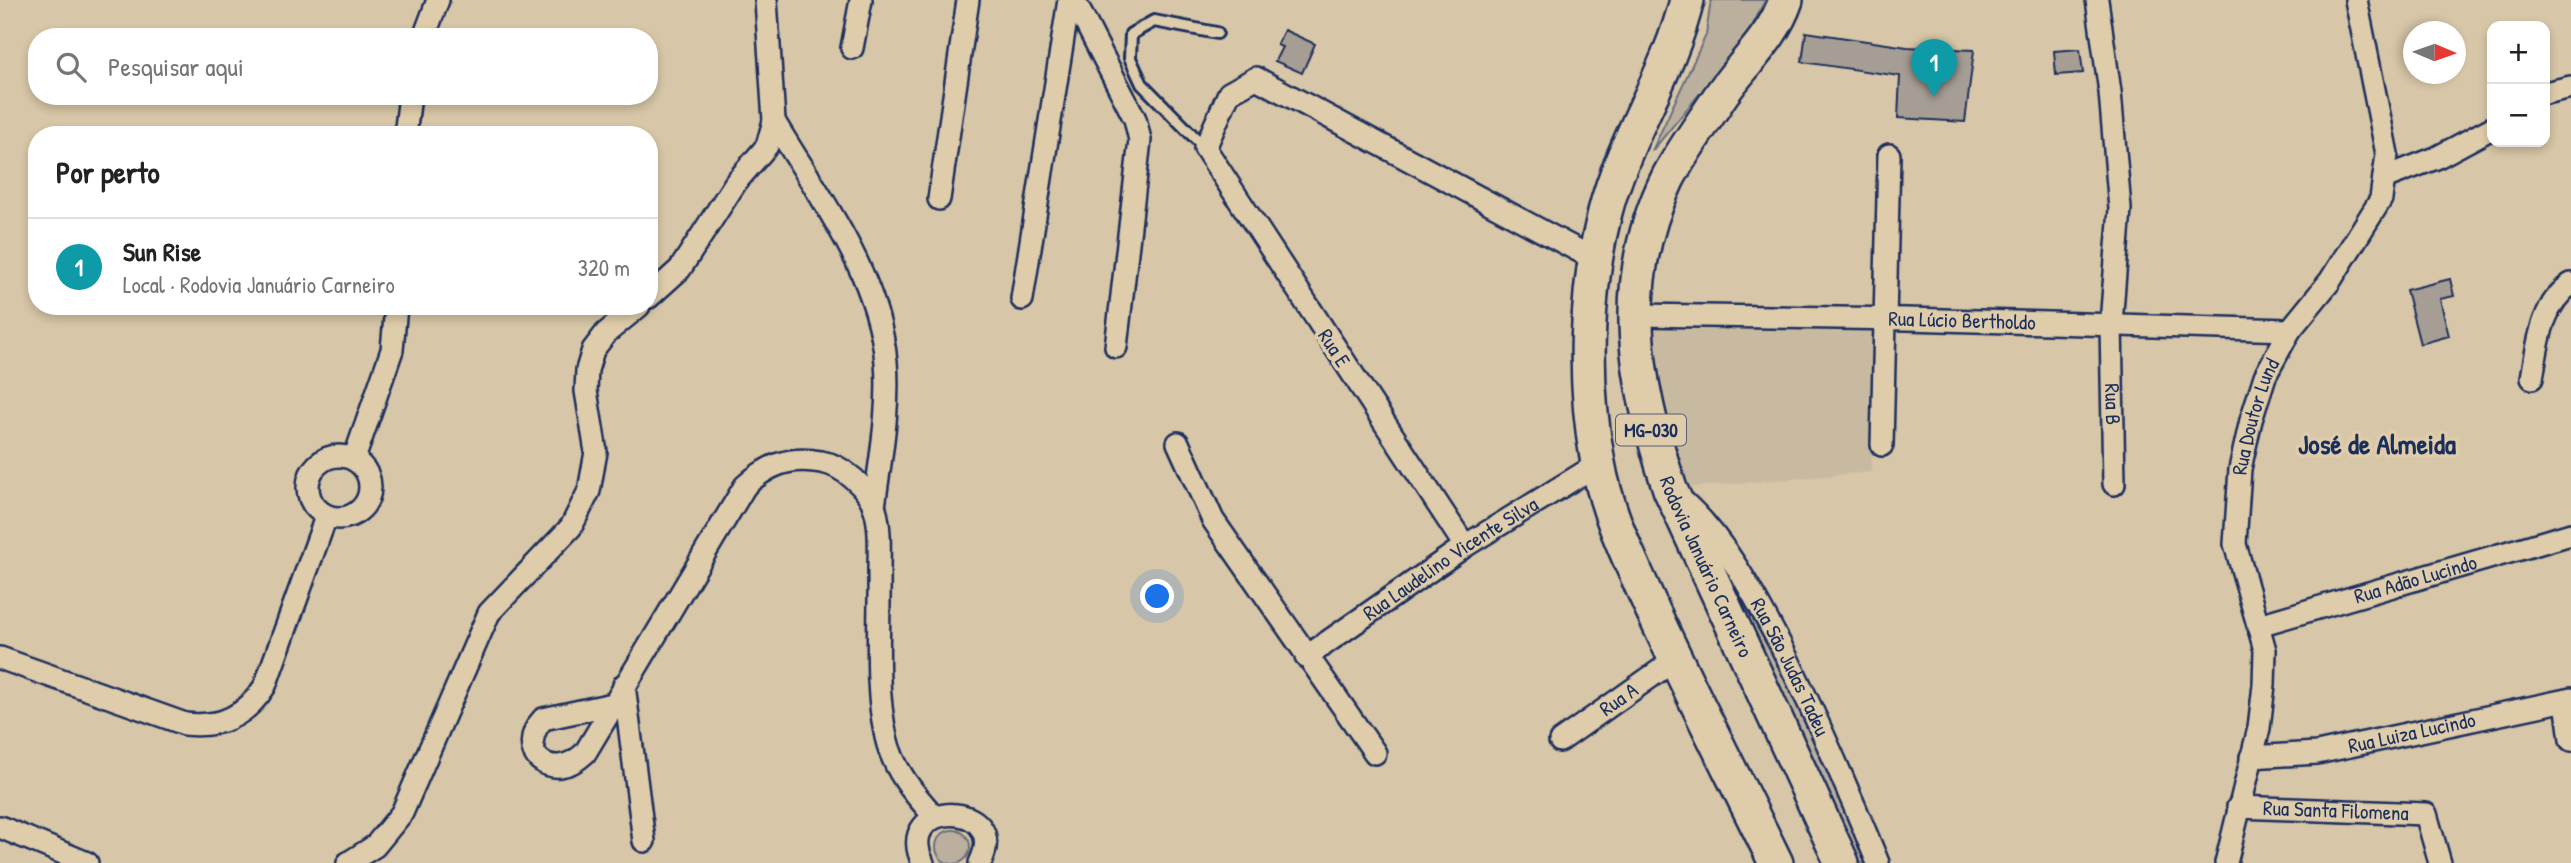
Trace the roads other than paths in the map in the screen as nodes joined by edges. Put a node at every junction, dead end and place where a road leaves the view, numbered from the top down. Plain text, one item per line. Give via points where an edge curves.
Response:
1 (438, 0) edge
2 (766, 0) edge
3 (861, 0) edge
4 (968, 0) edge
5 (1071, 0) edge
6 (1687, 0) edge
7 (1786, 0) edge
8 (2097, 0) edge
9 (2356, 0) edge
10 (427, 28) edge
11 (1217, 33) dead end
12 (852, 48) dead end
13 (2571, 87) edge
14 (2550, 92) edge
15 (409, 105) edge
16 (774, 121) junction
17 (406, 126) edge
18 (2487, 131) edge
19 (1205, 148) junction
20 (1889, 155) dead end
21 (2384, 178) junction
22 (939, 199) dead end
23 (1596, 260) junction
24 (2571, 284) edge
25 (658, 290) edge
26 (1022, 299) dead end
27 (395, 315) edge
28 (628, 315) edge
29 (1635, 315) junction
30 (1887, 318) junction
31 (2111, 324) junction
32 (2290, 330) junction
33 (1116, 347) dead end
34 (2532, 378) dead end
35 (1178, 443) dead end
36 (1882, 445) dead end
37 (354, 459) junction
38 (1598, 464) junction
39 (2114, 484) dead end
40 (1670, 489) junction
41 (874, 507) junction
42 (326, 517) junction
43 (2571, 534) edge
44 (1465, 546) junction
45 (2259, 625) junction
46 (1306, 657) junction
47 (0, 658) edge
48 (1676, 659) junction
49 (624, 685) junction
50 (2568, 700) edge
51 (613, 704) dead end
52 (2571, 740) edge
53 (1560, 741) dead end
54 (1375, 753) dead end
55 (2251, 757) junction
56 (2238, 807) junction
57 (934, 817) junction
58 (0, 827) edge
59 (644, 842) dead end
60 (87, 863) edge
61 (348, 863) edge
62 (923, 863) edge
63 (980, 863) edge
64 (1776, 863) edge
65 (1842, 863) edge
66 (1878, 863) edge
67 (2226, 863) edge
68 (2440, 863) edge

1 - 10 street
2 - 16 street
3 - 12 street
4 - 22 street
5 - 26 street
5 - 33 street via 1135,119 1140,140
6 - 23 highway, MG-030 via 1679,33 1606,211
7 - 29 highway, Rodovia Januário Carneiro / MG-030 via 1763,46 1720,96 1668,178 1640,271
8 - 31 street, Rua B via 2120,209
9 - 21 street, Rua Doutor Lund via 2381,114 2387,154
11 - 19 lane via 1154,21 1132,34 1130,58 1142,84
13 - 14 street
15 - 17 street
16 - 25 street via 767,146 736,182 681,269
16 - 41 street via 860,266 881,323 886,365
18 - 21 street via 2436,158
19 - 23 street via 1229,93 1256,78
19 - 44 street, Rua E
20 - 30 street
21 - 32 street, Rua Doutor Lund via 2381,198 2330,281
23 - 38 highway, MG-030 via 1589,356
24 - 34 street via 2554,298 2536,348
27 - 37 street via 392,350
28 - 61 street via 593,350 587,370 596,452 589,491 571,527 489,613 402,813 375,846
29 - 30 street, Rua Lúcio Bertholdo
29 - 40 highway, Rodovia Januário Carneiro / MG-030 via 1641,390
30 - 31 street, Rua Lúcio Bertholdo
30 - 36 street
31 - 32 street, Rua Lúcio Bertholdo
31 - 39 street, Rua B
32 - 45 street, Rua Doutor Lund via 2265,376 2251,420 2235,508 2235,544
35 - 46 street via 1213,520
37 - 42 street via 368,475 366,503 353,516
37 - 42 street via 333,456 310,475 307,485 312,504
38 - 44 street, Rua Laudelino Vicente Silva
38 - 48 highway, MG-030 via 1626,551
40 - 65 highway, Rodovia Januário Carneiro / MG-030
40 - 66 street, Rua São Judas Tadeu via 1712,533 1765,615 1837,764
41 - 49 street via 846,473 826,463 804,458 761,471 744,486
41 - 57 street via 879,537 880,693 886,736 894,764
42 - 47 street via 265,686 255,702 223,723 185,724
43 - 45 street, Rua Adão Lucindo
44 - 46 street, Rua Laudelino Vicente Silva
45 - 55 street, Rua Doutor Lund via 2264,685
46 - 54 street
48 - 53 street, Rua A
48 - 64 highway, MG-030
49 - 51 street
49 - 59 street
50 - 52 street
50 - 55 street, Rua Luiza Lucindo via 2317,753
55 - 56 street, Rua Doutor Lund
56 - 67 street, Rua Doutor Lund
56 - 68 street, Rua Santa Filomena via 2426,814
57 - 62 street via 919,842
57 - 63 street via 956,813 976,823 985,843
58 - 60 street

